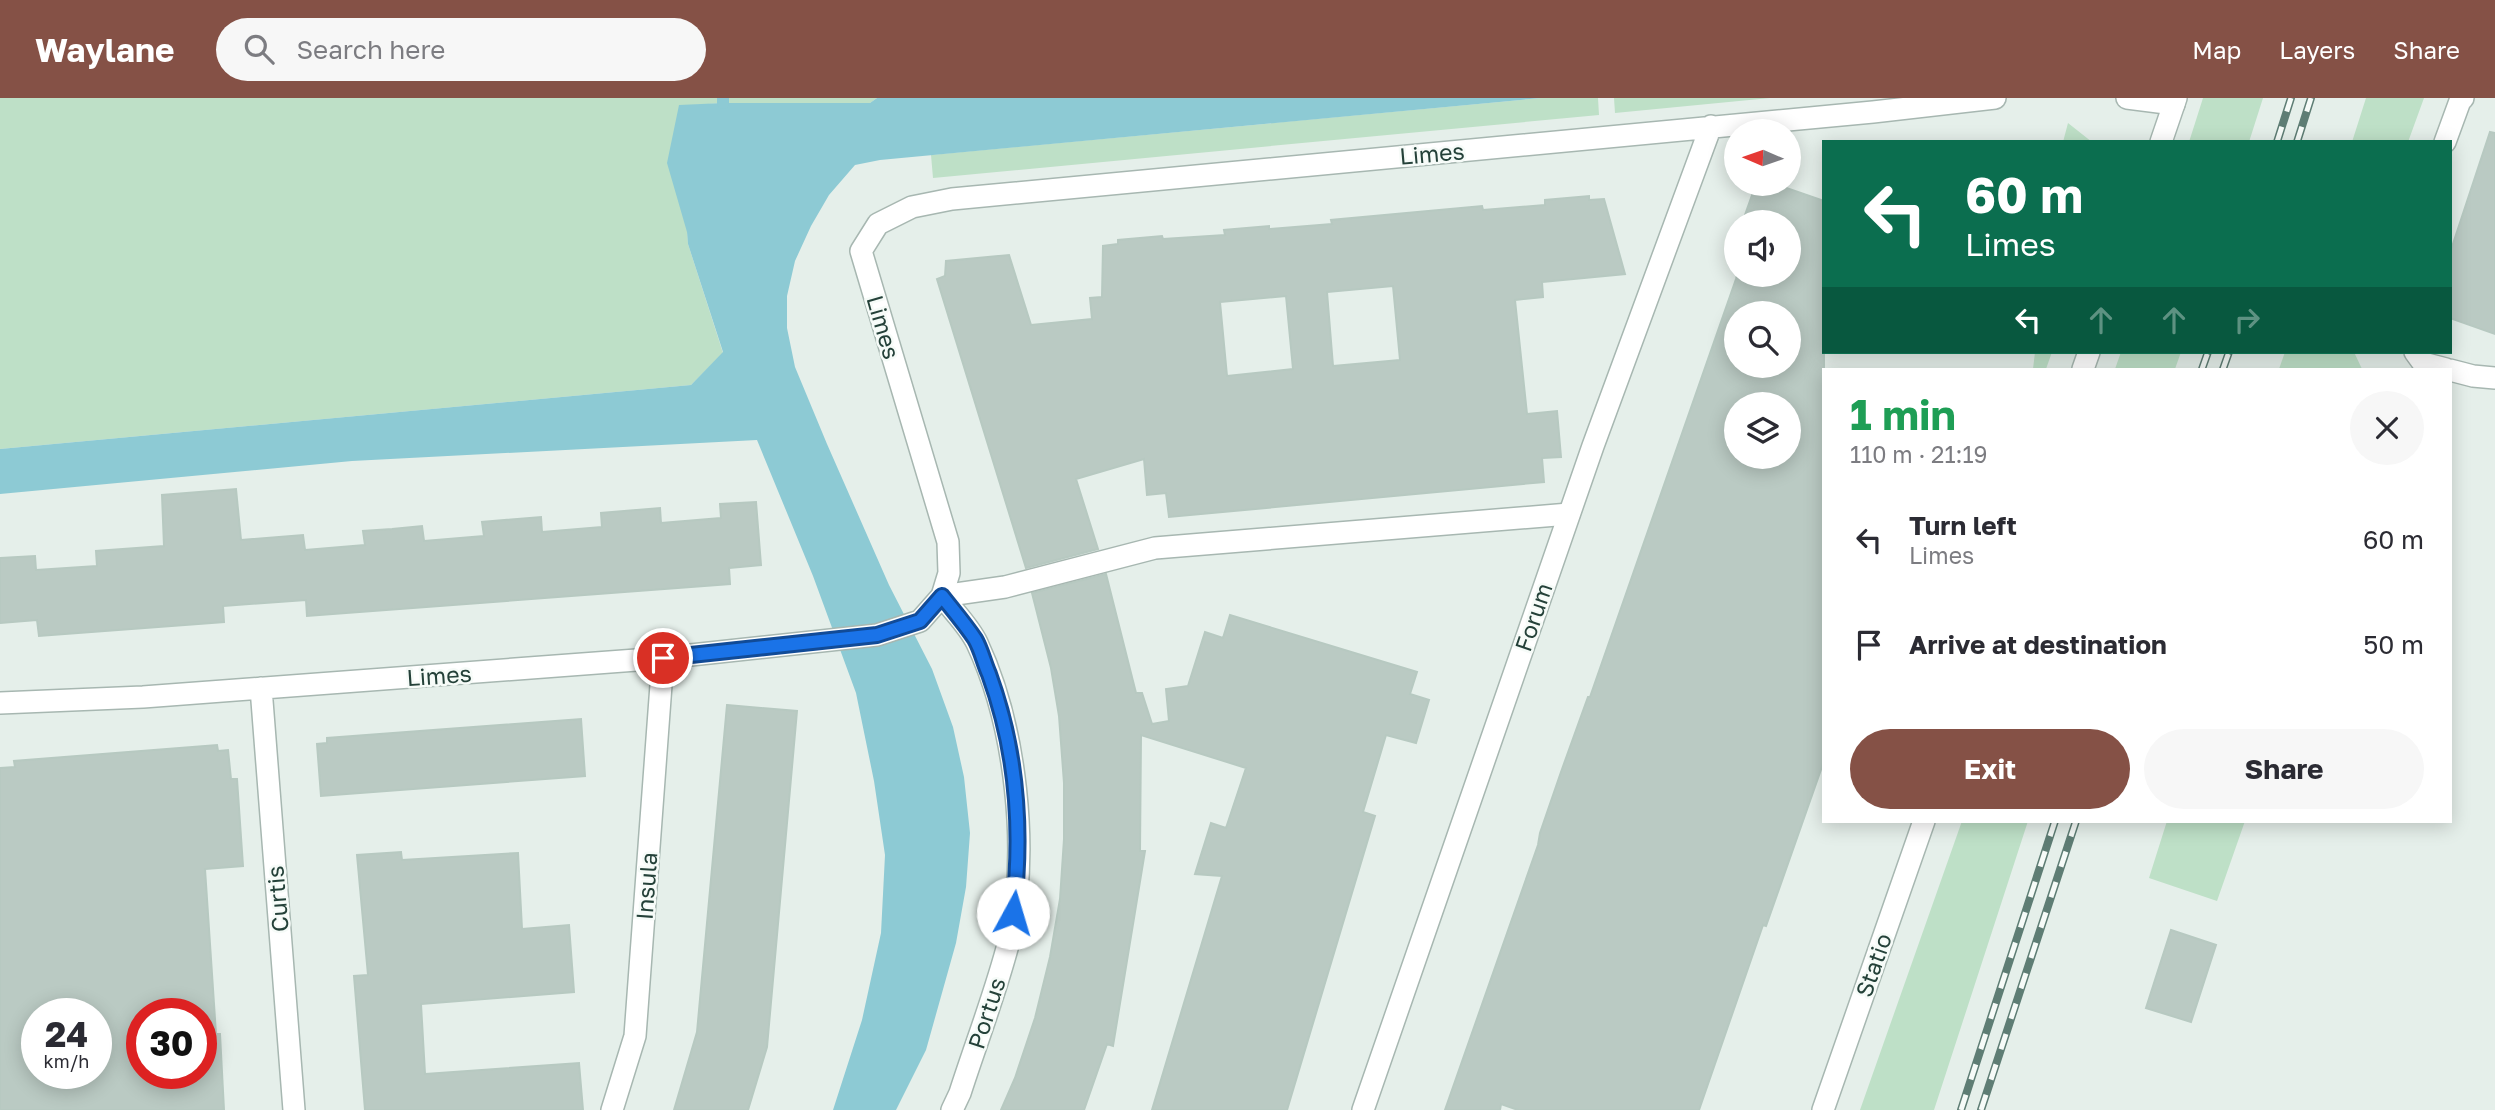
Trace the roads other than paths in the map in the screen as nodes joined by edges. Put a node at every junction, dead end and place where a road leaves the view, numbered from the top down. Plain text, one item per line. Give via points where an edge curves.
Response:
1 (1995, 98) edge
2 (2127, 98) edge
3 (2463, 98) edge
4 (2175, 101) edge
5 (1710, 126) junction
6 (2162, 140) edge
7 (2446, 140) edge
8 (2416, 354) edge
9 (2441, 368) edge
10 (2452, 371) edge
11 (2495, 378) edge
12 (1569, 514) junction
13 (942, 596) junction
14 (663, 658) junction
15 (261, 688) junction
16 (0, 703) edge
17 (1923, 823) edge
18 (294, 1110) edge
19 (612, 1110) edge
20 (952, 1110) edge
21 (1363, 1110) edge
22 (1823, 1110) edge

1 - 5 street, Limes
2 - 4 street
3 - 7 street
4 - 6 street
5 - 12 street, Forum
5 - 13 street, Limes via 952,199 912,207 878,224 861,251 948,541 949,573
8 - 9 street via 2423,363
10 - 11 street
12 - 13 street via 1155,548 1005,587
12 - 21 street, Forum
13 - 14 street, Limes via 920,621 877,635
13 - 20 street, Portus via 976,641 993,686 1016,785 1018,830 1009,940
14 - 15 street, Limes
14 - 19 street, Insula via 635,1036
15 - 16 street, Limes
15 - 18 street, Curtis
17 - 22 street, Statio

